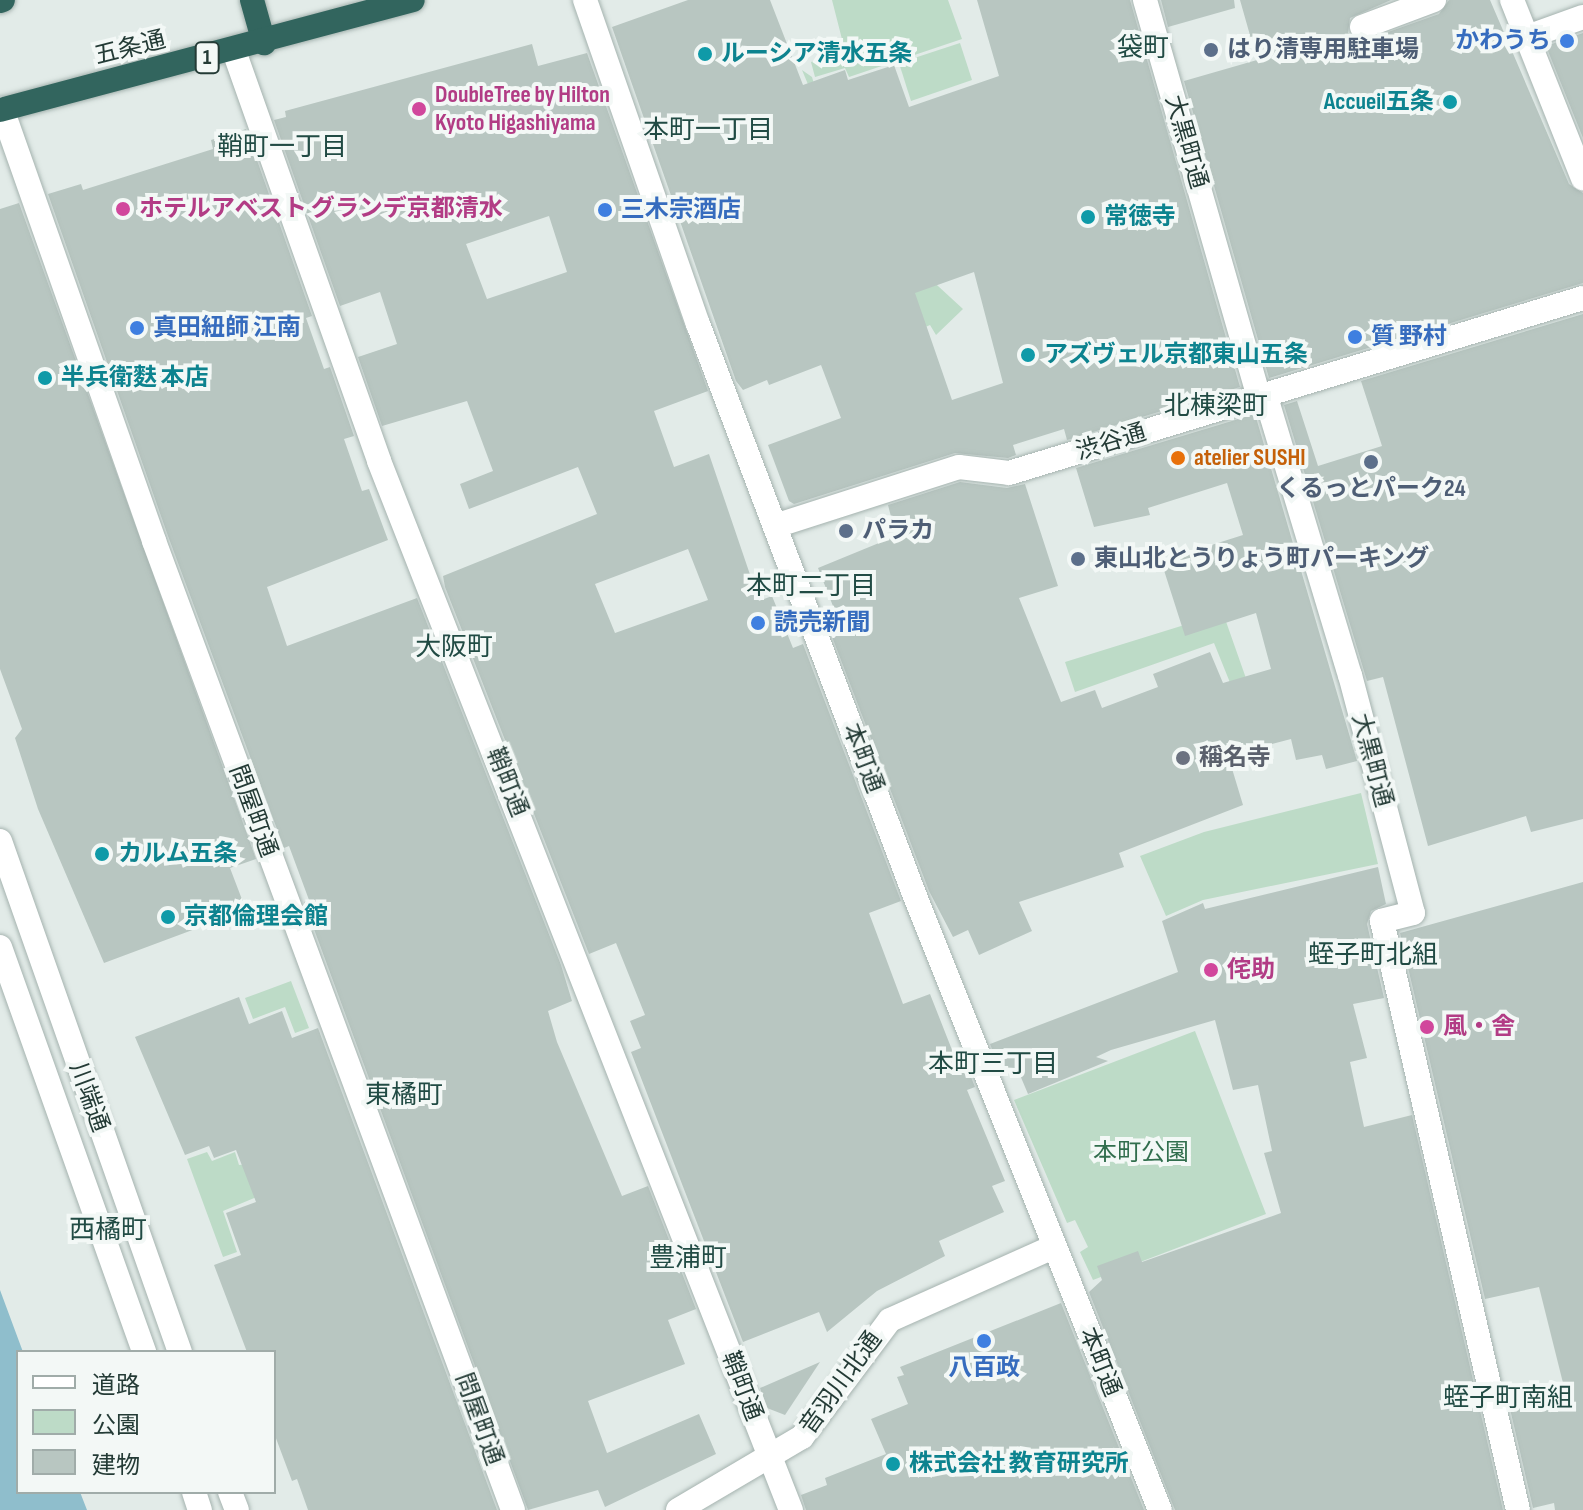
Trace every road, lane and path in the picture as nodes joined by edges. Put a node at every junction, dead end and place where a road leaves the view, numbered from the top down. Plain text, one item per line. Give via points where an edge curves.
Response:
1 (252, 0) edge
2 (413, 0) edge
3 (585, 0) edge
4 (1145, 0) edge
5 (1434, 0) edge
6 (1512, 0) edge
7 (1583, 17) edge
8 (1362, 27) dead end
9 (1527, 37) junction
10 (264, 43) junction
11 (234, 51) junction
12 (1, 110) edge
13 (1583, 178) edge
14 (1583, 298) edge
15 (1259, 398) junction
16 (775, 526) junction
17 (0, 841) edge
18 (0, 947) edge
19 (1053, 1247) junction
20 (143, 1350) edge
21 (179, 1350) edge
22 (770, 1458) junction
23 (513, 1510) edge
24 (678, 1510) edge
25 (791, 1510) edge
26 (1160, 1510) edge
27 (1518, 1510) edge

1 - 10 highway
2 - 10 highway, 五条通 / 1
3 - 16 street, 本町通
4 - 15 street, 大黒町通
5 - 8 street
6 - 9 street
7 - 9 street
9 - 13 street
10 - 11 highway, 五条通 / 1
11 - 12 highway, 五条通 / 1
11 - 22 street, 鞘町通 via 379,461
12 - 23 street, 問屋町通 via 154,541
14 - 15 street, 渋谷通
15 - 16 street, 渋谷通 via 1009,473 959,467
15 - 27 street, 大黒町通 via 1268,404 1309,537 1413,913 1382,921
16 - 19 street, 本町通
17 - 21 street, 川端通
18 - 20 street, 川端通
19 - 22 street, 音羽川北通 via 882,1326 807,1432
19 - 26 street, 本町通
22 - 24 street, 音羽川北通
22 - 25 street, 鞘町通

